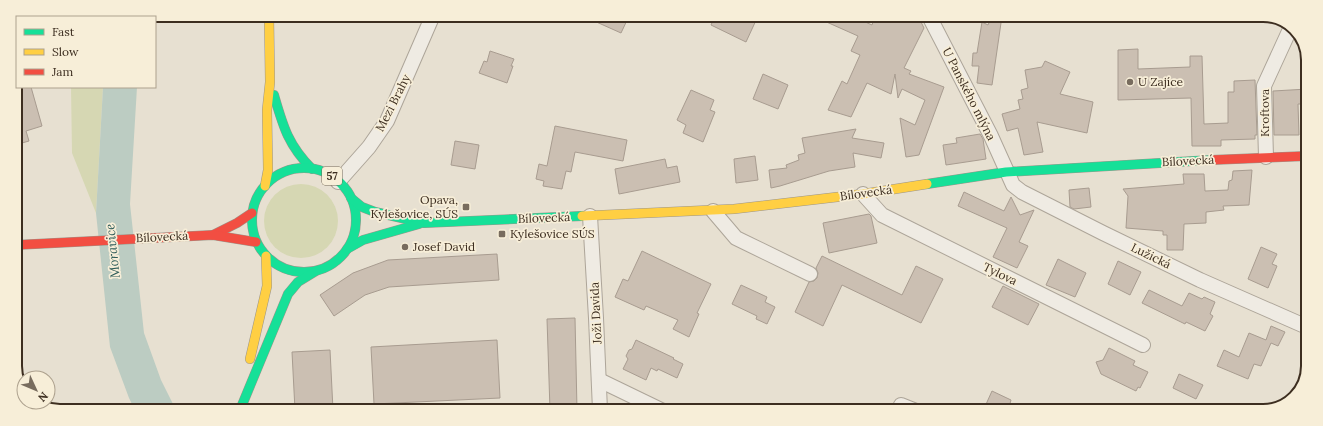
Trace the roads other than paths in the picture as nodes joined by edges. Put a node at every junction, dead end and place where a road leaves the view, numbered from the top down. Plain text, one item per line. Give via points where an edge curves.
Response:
1 (269, 22) edge
2 (430, 22) edge
3 (932, 22) edge
4 (1289, 32) edge
5 (270, 82) junction
6 (1301, 156) edge
7 (1266, 157) junction
8 (312, 169) junction
9 (1006, 172) junction
10 (338, 182) junction
11 (265, 186) junction
12 (863, 194) junction
13 (351, 198) junction
14 (714, 211) junction
15 (252, 213) junction
16 (590, 216) junction
17 (424, 223) junction
18 (212, 235) junction
19 (256, 242) junction
20 (22, 244) edge
21 (347, 249) junction
22 (266, 256) junction
23 (316, 271) junction
24 (810, 274) dead end
25 (1301, 324) edge
26 (1143, 345) dead end
27 (599, 380) junction
28 (240, 404) edge
29 (242, 404) edge
30 (600, 404) edge
31 (649, 404) edge

1 - 5 main road, 57
2 - 10 street, Mezi Brahy via 387,121 369,147
3 - 9 street, U Panského mlýna via 991,136
4 - 7 street, Kroftova via 1264,86
5 - 8 main road, 57 via 290,144 297,155
5 - 11 main road, 57 via 267,110 268,170
6 - 7 main road, Bílovecká
7 - 9 main road, Bílovecká
8 - 10 main road, Bílovecká / 57 via 324,172
8 - 11 main road, Bílovecká / 57 via 286,171
9 - 12 main road, Bílovecká
9 - 25 street, Lužická via 1013,185 1022,192 1200,280
10 - 13 main road, Bílovecká / 57
11 - 15 main road, Bílovecká / 57 via 257,198
12 - 14 main road, Bílovecká
12 - 26 street, Tylova via 882,216
13 - 17 main road, Bílovecká via 362,207 375,212
13 - 21 main road, Bílovecká / 57 via 356,212 356,228
14 - 16 main road, Bílovecká
14 - 24 street via 736,238
15 - 18 main road
15 - 19 main road, Bílovecká / 57 via 252,228
16 - 17 main road, Bílovecká
16 - 27 street, Joži Davida
17 - 21 main road, Bílovecká via 371,238
18 - 19 main road
18 - 20 main road, Bílovecká
19 - 22 main road, Bílovecká / 57
21 - 23 main road, Bílovecká / 57 via 337,261
22 - 23 main road, Bílovecká / 57 via 276,265 288,270
22 - 28 main road, 57 via 267,286
23 - 29 main road, 57 via 298,282 288,294
27 - 30 street, Joži Davida
27 - 31 street

